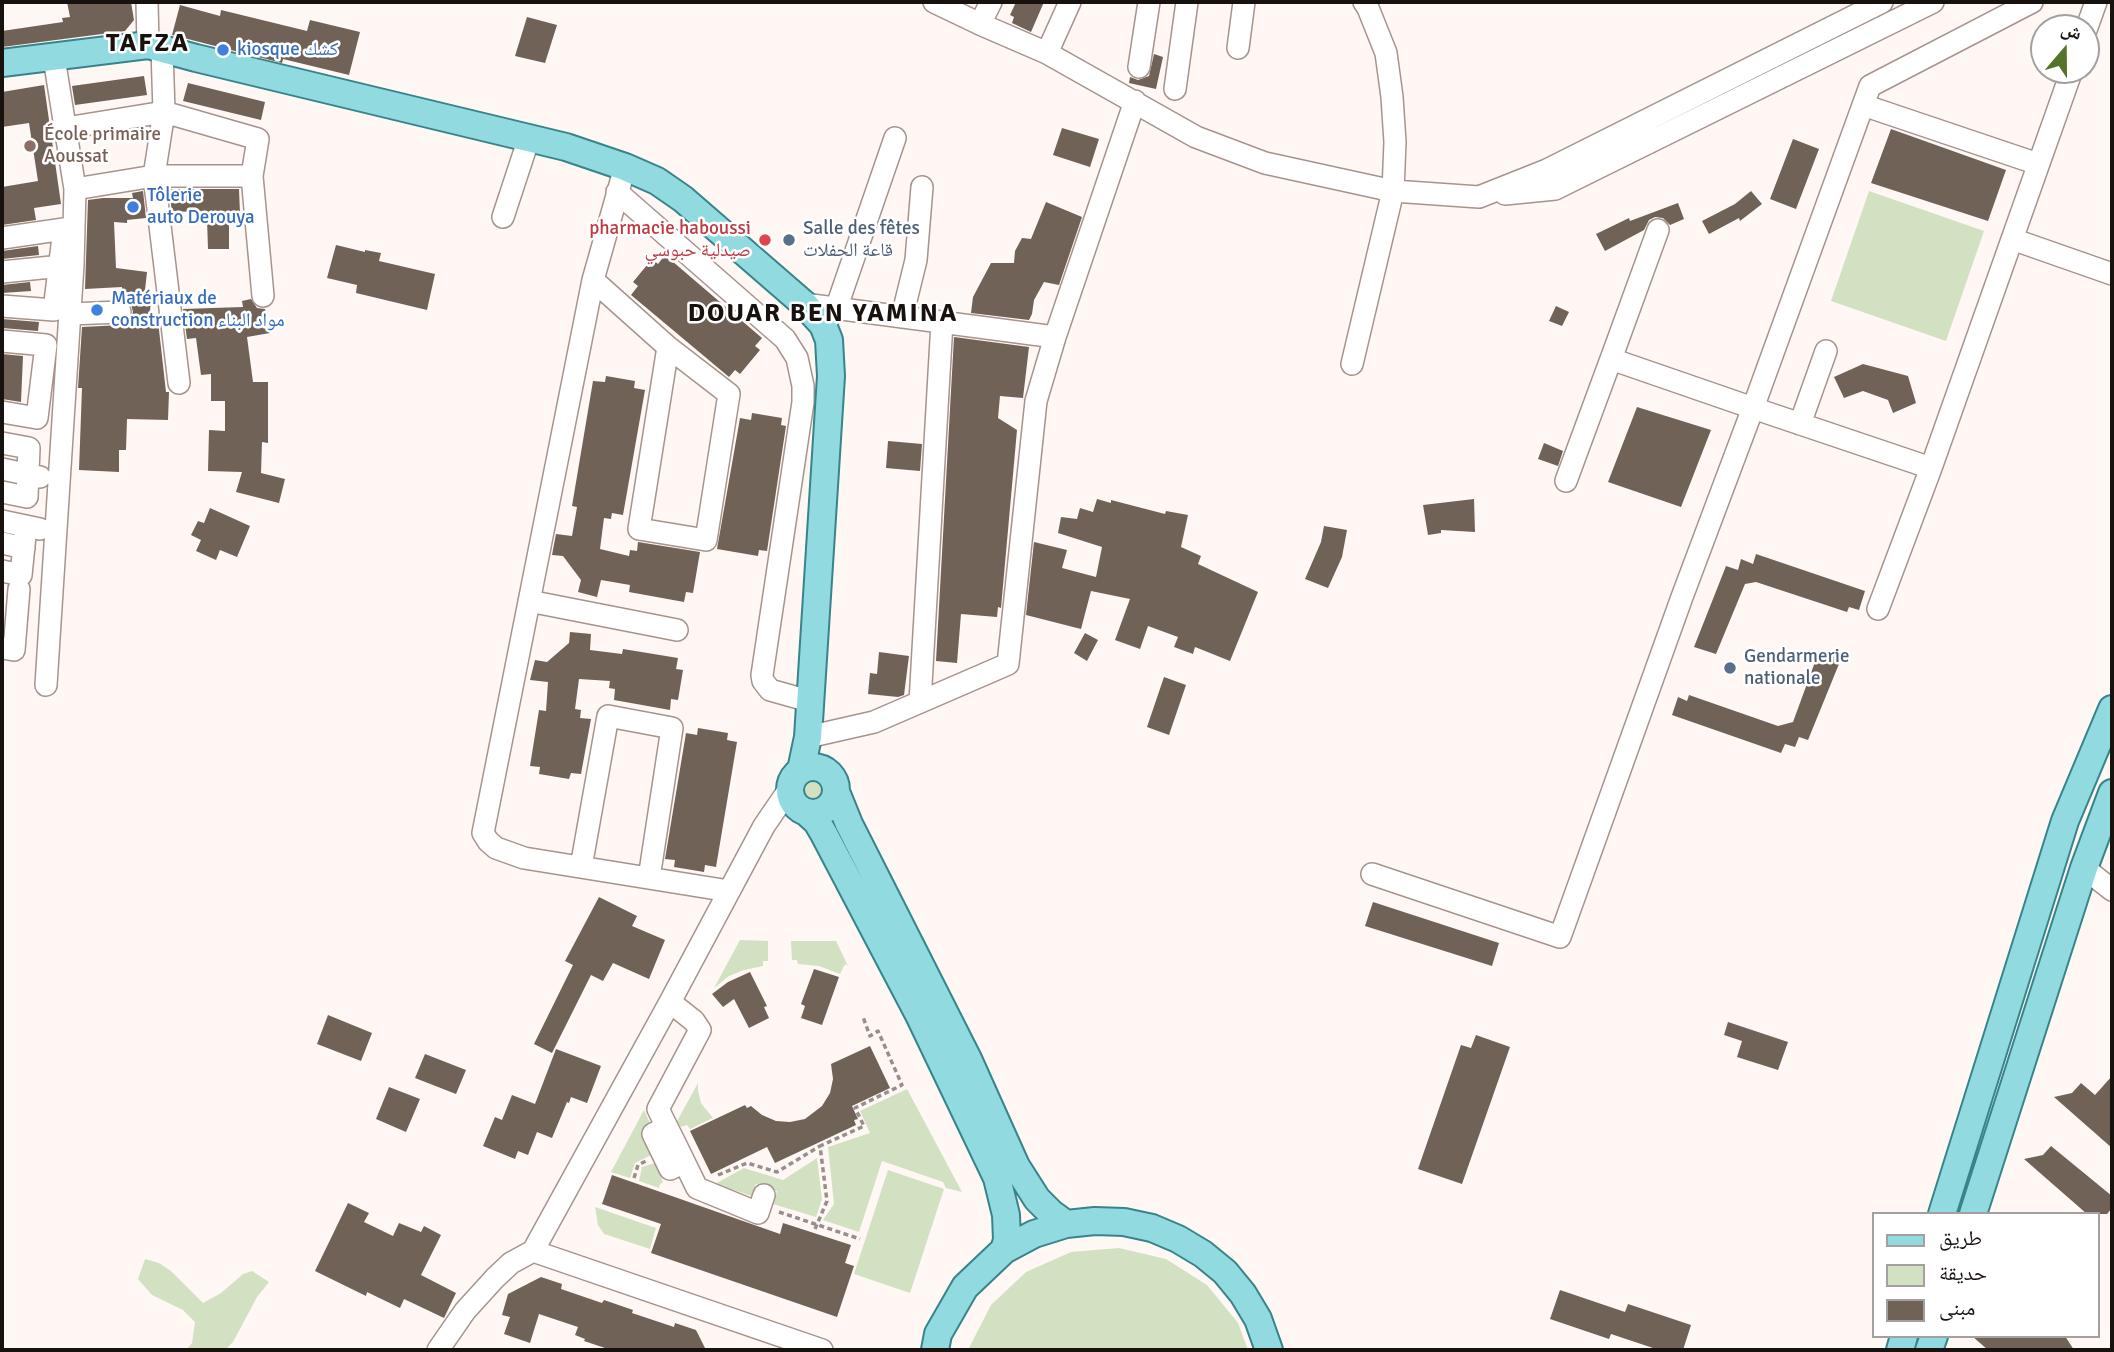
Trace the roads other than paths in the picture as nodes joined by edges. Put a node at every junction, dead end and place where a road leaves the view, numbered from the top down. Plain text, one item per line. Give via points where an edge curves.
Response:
1 (146, 2) edge
2 (934, 2) edge
3 (991, 2) edge
4 (1070, 2) edge
5 (1149, 2) edge
6 (1188, 2) edge
7 (1244, 2) edge
8 (1364, 2) edge
9 (1882, 2) edge
10 (1933, 2) edge
11 (2032, 2) edge
12 (980, 24) junction
13 (155, 47) junction
14 (1238, 48) dead end
15 (1047, 53) junction
16 (54, 58) junction
17 (2, 63) edge
18 (1139, 67) dead end
19 (2067, 84) edge
20 (1175, 89) dead end
21 (1135, 101) junction
22 (1863, 105) junction
23 (164, 112) junction
24 (66, 128) junction
25 (529, 138) junction
26 (895, 138) dead end
27 (2038, 164) junction
28 (625, 167) junction
29 (154, 176) junction
30 (252, 176) junction
31 (1551, 179) junction
32 (922, 187) dead end
33 (75, 189) junction
34 (1393, 191) junction
35 (617, 192) junction
36 (503, 217) dead end
37 (1658, 230) dead end
38 (2, 238) edge
39 (2012, 239) junction
40 (66, 265) junction
41 (2, 272) edge
42 (2112, 274) edge
43 (593, 280) junction
44 (263, 296) dead end
45 (2, 306) edge
46 (120, 312) dead end
47 (70, 314) junction
48 (830, 317) junction
49 (902, 317) junction
50 (942, 322) junction
51 (1055, 337) junction
52 (2, 341) edge
53 (668, 347) junction
54 (1826, 351) dead end
55 (1611, 359) junction
56 (1352, 364) dead end
57 (43, 368) junction
58 (66, 371) junction
59 (179, 383) dead end
60 (1752, 408) junction
61 (2, 412) edge
62 (1800, 424) junction
63 (2, 443) edge
64 (1931, 468) junction
65 (2, 469) edge
66 (28, 474) junction
67 (59, 481) junction
68 (1566, 481) dead end
69 (2, 492) edge
70 (2, 521) edge
71 (26, 526) junction
72 (55, 532) junction
73 (2, 543) edge
74 (24, 548) junction
75 (2, 570) edge
76 (10, 588) edge
77 (51, 595) junction
78 (529, 601) junction
79 (1878, 609) dead end
80 (9, 618) edge
81 (677, 630) dead end
82 (2, 648) edge
83 (46, 685) dead end
84 (810, 701) junction
85 (919, 702) junction
86 (2112, 709) edge
87 (808, 737) junction
88 (813, 780) junction
89 (2112, 793) edge
90 (806, 812) junction
91 (581, 867) junction
92 (2084, 868) junction
93 (1372, 874) dead end
94 (649, 878) junction
95 (2112, 890) edge
96 (729, 891) junction
97 (670, 1002) junction
98 (762, 1201) road end
99 (1943, 1212) edge
100 (1974, 1212) edge
101 (1066, 1224) junction
102 (1004, 1250) junction
103 (533, 1251) junction
104 (438, 1350) edge
105 (822, 1350) edge
106 (935, 1350) edge
107 (1269, 1350) edge

1 - 13 street
2 - 12 street
3 - 12 street
4 - 15 street
5 - 18 street
6 - 20 street
7 - 14 street
8 - 34 street via 1386,52 1395,142
9 - 31 street
10 - 31 street
11 - 22 street via 1870,86
12 - 15 street
13 - 16 main road
13 - 23 street
13 - 25 main road
15 - 21 street
16 - 17 main road
16 - 24 street
19 - 27 street
21 - 34 street via 1196,137 1265,163
21 - 51 street
22 - 27 street
22 - 60 street
23 - 24 street
23 - 29 street
23 - 30 street via 258,139
24 - 33 street
25 - 28 main road
25 - 36 street
26 - 48 street
27 - 39 street
28 - 35 street
28 - 48 main road via 657,181 683,200 804,304
29 - 30 street
29 - 33 street
29 - 59 street
30 - 44 street
31 - 34 street via 1479,197
32 - 49 street via 916,260
33 - 40 street
34 - 56 street
35 - 43 street
35 - 84 street via 785,339 797,358 803,402 762,675 771,690
37 - 55 street
38 - 40 street via 64,229
39 - 42 street
39 - 64 street
40 - 41 street
40 - 45 street via 54,310
40 - 47 street
43 - 53 street
43 - 78 street
46 - 47 street
47 - 58 street
48 - 49 street
48 - 84 main road via 831,376
49 - 50 street
50 - 51 street
50 - 85 street
51 - 85 street via 1033,419 1008,664
52 - 57 street via 47,345
53 - 53 street via 639,529 706,540 729,394
54 - 62 street
55 - 60 street
55 - 68 street
57 - 58 street
57 - 61 street via 37,418
58 - 67 street
60 - 62 street
60 - 93 street via 1560,937
62 - 64 street
63 - 66 street via 29,448
64 - 79 street
65 - 66 street
66 - 67 street
66 - 69 street via 27,497
67 - 72 street
70 - 71 street
71 - 72 street
71 - 74 street
72 - 77 street
73 - 74 street
74 - 75 street via 21,575
76 - 77 street
76 - 80 street
77 - 83 street
78 - 81 street
78 - 91 street via 483,833 496,848 508,853
80 - 82 street via 14,650
84 - 87 main road
85 - 87 street via 874,722
86 - 99 main road via 2065,821
87 - 88 main road
88 - 90 main road via 794,803
88 - 90 main road via 835,798 820,812
88 - 96 street via 764,826
88 - 101 main road via 849,824 968,1059 1016,1166 1037,1199
89 - 92 main road
90 - 102 main road via 824,834 919,1015 996,1178 1006,1215
91 - 94 street
91 - 94 street via 608,716 672,728
92 - 95 street
92 - 100 main road
94 - 96 street
96 - 97 street
97 - 98 street via 700,1030 658,1109 697,1188 758,1213
97 - 103 street
101 - 102 main road
101 - 107 main road via 1095,1221 1152,1228 1203,1254 1243,1294
102 - 106 main road via 965,1287 938,1334
103 - 104 street via 495,1278
103 - 105 street

